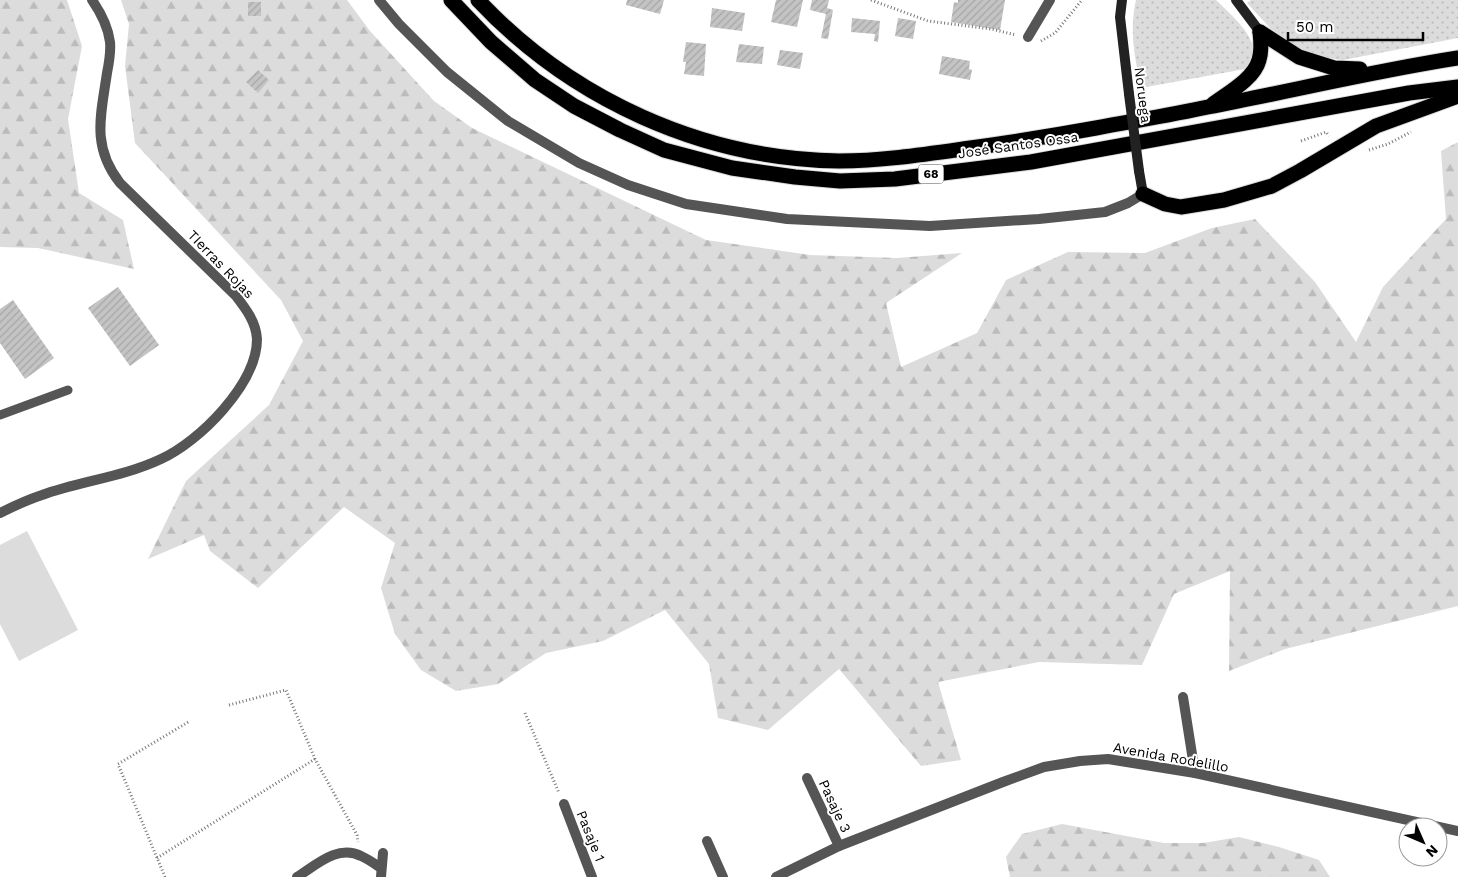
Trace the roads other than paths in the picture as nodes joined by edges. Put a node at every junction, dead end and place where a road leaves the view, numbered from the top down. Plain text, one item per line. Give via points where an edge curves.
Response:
1 (92, 0) edge
2 (380, 0) edge
3 (451, 0) edge
4 (478, 0) edge
5 (1050, 0) edge
6 (1122, 0) edge
7 (1238, 1) edge
8 (1260, 32) junction
9 (1028, 37) road end
10 (1458, 58) edge
11 (1385, 70) junction
12 (1458, 87) edge
13 (1458, 96) edge
14 (1209, 107) junction
15 (1143, 194) junction
16 (68, 390) dead end
17 (0, 415) edge
18 (0, 513) edge
19 (1183, 697) dead end
20 (1195, 773) junction
21 (807, 778) dead end
22 (564, 804) road end
23 (1458, 831) edge
24 (707, 841) dead end
25 (839, 846) junction
26 (383, 853) dead end
27 (381, 873) edge
28 (297, 877) edge
29 (592, 877) edge
30 (723, 877) edge
31 (776, 877) edge

1 - 18 street, TIerras Rojas via 104,20 110,42 99,128 107,164 120,183 248,311 255,326 255,356 248,375 224,408 183,447 136,470 42,494
2 - 15 street via 398,24 448,72 508,121 579,163 628,185 686,204 787,218 930,226 1105,212
3 - 12 highway, José Santos Ossa / 68 via 490,42 535,80 574,106 620,130 664,150 723,166 795,178 840,181 895,179 1031,162 1409,93
4 - 14 highway, José Santos Ossa / 68 via 518,39 601,97 698,138 766,154 837,160 907,157 1046,137
5 - 9 street
6 - 15 main road, Noruega, bridge via 1120,17
7 - 8 main road
8 - 11 highway via 1299,57 1334,68
8 - 14 highway via 1261,48 1256,69
10 - 11 highway, José Santos Ossa / 68
11 - 14 highway, José Santos Ossa / 68
13 - 15 highway via 1376,126 1272,186 1224,200 1181,207
16 - 17 lane
19 - 20 street
20 - 23 street, Avenida Rodelillo
20 - 25 street, Avenida Rodelillo via 1108,759 1044,767
21 - 25 street, Pasaje 3
22 - 29 street, Pasaje 1
24 - 30 street
25 - 31 street, Avenida Rodelillo
26 - 27 street
27 - 28 street via 360,855 342,851

